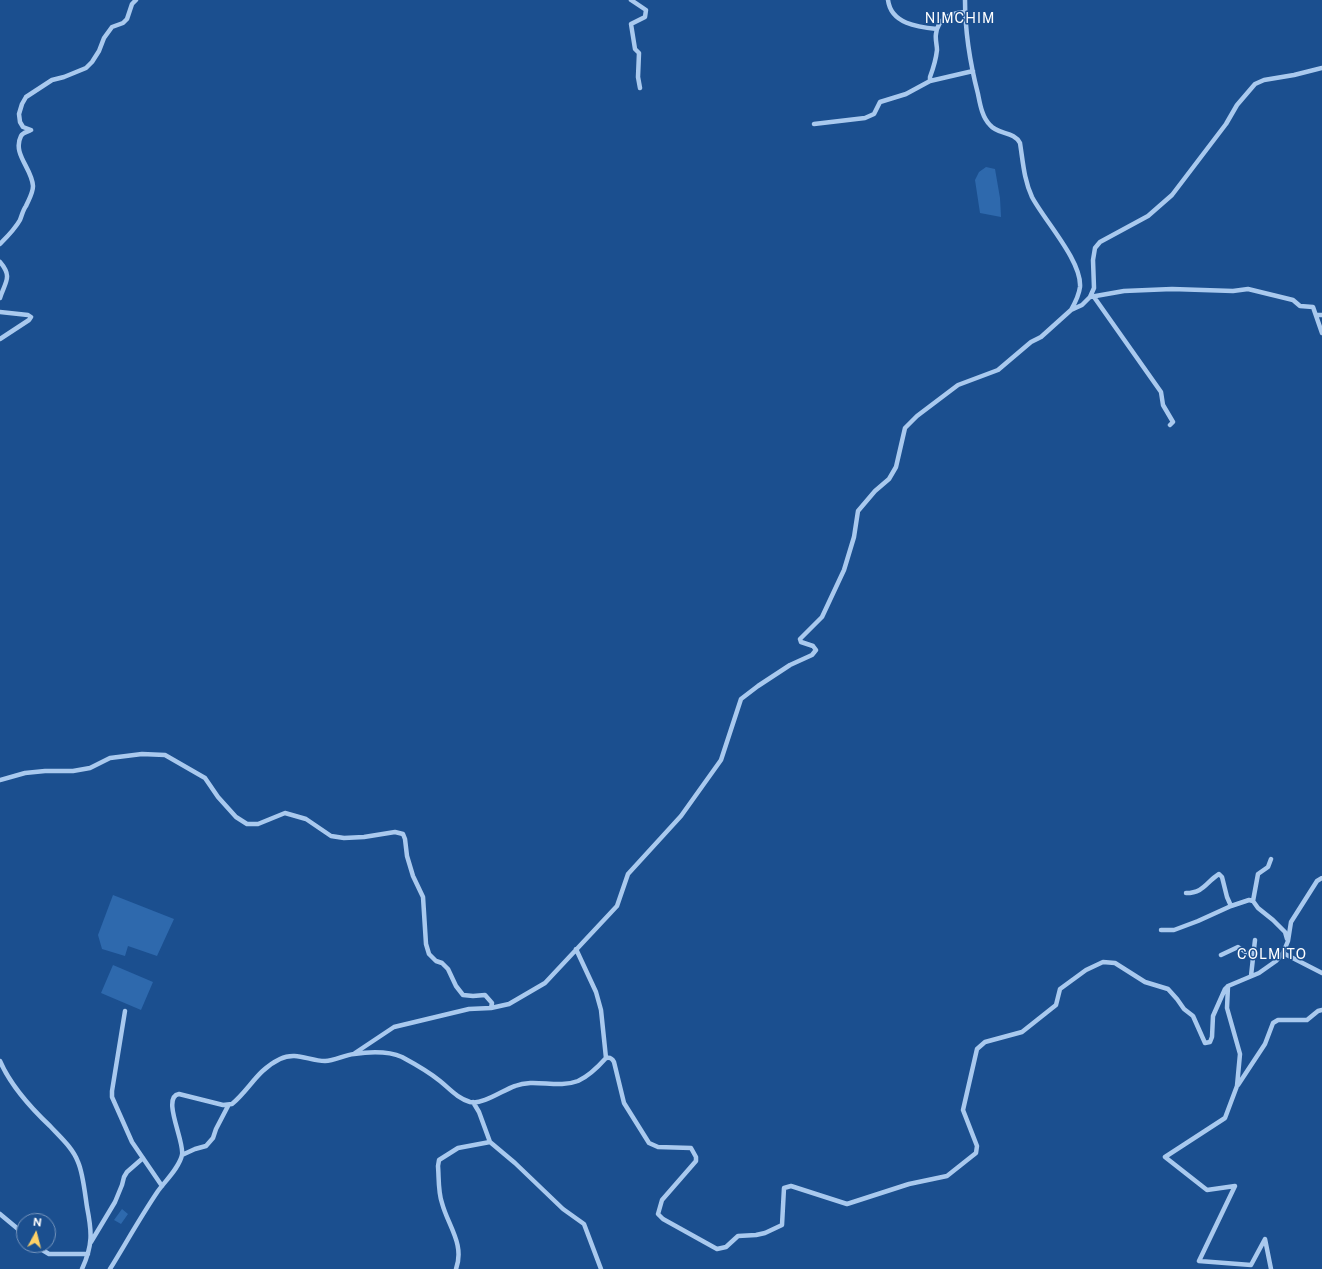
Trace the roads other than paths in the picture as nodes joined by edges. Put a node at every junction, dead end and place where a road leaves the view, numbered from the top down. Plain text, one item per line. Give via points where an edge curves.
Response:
1 (136, 0) edge
2 (631, 0) edge
3 (888, 0) edge
4 (965, 0) edge
5 (965, 12) junction
6 (937, 29) junction
7 (1322, 68) edge
8 (973, 71) junction
9 (930, 81) junction
10 (640, 88) dead end
11 (814, 124) dead end
12 (0, 244) edge
13 (0, 262) edge
14 (0, 281) edge
15 (6, 282) junction
16 (1092, 297) junction
17 (0, 298) edge
18 (1071, 310) junction
19 (0, 312) edge
20 (1316, 315) junction
21 (1322, 315) edge
22 (1322, 333) edge
23 (0, 339) edge
24 (1170, 425) dead end
25 (0, 780) edge
26 (1271, 859) dead end
27 (1322, 878) edge
28 (1186, 893) dead end
29 (1253, 901) junction
30 (1231, 906) junction
31 (1161, 930) dead end
32 (1255, 940) dead end
33 (1288, 941) junction
34 (576, 950) junction
35 (1283, 953) junction
36 (1221, 955) dead end
37 (1253, 957) junction
38 (1322, 973) edge
39 (1251, 976) junction
40 (1228, 986) junction
41 (491, 1008) junction
42 (1322, 1010) edge
43 (125, 1011) dead end
44 (353, 1054) junction
45 (606, 1058) junction
46 (0, 1061) edge
47 (1237, 1086) junction
48 (473, 1102) junction
49 (228, 1106) junction
50 (490, 1142) junction
51 (182, 1154) junction
52 (143, 1158) junction
53 (162, 1186) junction
54 (0, 1214) edge
55 (16, 1227) edge
56 (91, 1242) junction
57 (47, 1253) edge
58 (88, 1254) junction
59 (82, 1269) edge
60 (110, 1269) edge
61 (456, 1269) edge
62 (601, 1269) edge
63 (1271, 1269) edge

1 - 12 street via 127,19 112,27 86,68 64,78 52,80 26,97 22,104 20,122 31,130 21,137 19,153 28,167 33,186 32,195 19,221
2 - 10 street via 646,10 645,17 631,24 635,49 639,53
3 - 6 street via 894,15 902,22
4 - 5 street
5 - 6 street via 948,15 941,20
5 - 8 street
6 - 9 street via 937,51
7 - 16 street via 1255,84 1172,195 1148,216 1100,242 1095,248
8 - 9 street
8 - 18 street via 986,119 990,126 1018,139 1026,183 1077,271 1080,286
9 - 11 street via 906,94 880,102 877,110 870,116
13 - 15 street via 7,271
14 - 15 street
15 - 17 street
16 - 18 street
16 - 20 street via 1131,291 1248,289 1293,300 1300,306 1313,307
16 - 24 street via 1161,392 1163,405 1173,422
18 - 34 street via 998,370 958,385 905,428 896,467 890,479 875,491 858,511 854,537 844,570 822,617 800,639 816,650 741,699 722,760 681,816 628,874 617,906
19 - 23 street via 30,317
20 - 21 street
20 - 22 street
25 - 41 street via 25,773 90,768 110,758 142,754 165,755 204,778 236,817 246,824 258,824 285,813 306,819 331,836 344,838 395,832 403,834 413,876 423,897 429,954 448,969 463,995 485,995 492,1003
26 - 29 street via 1268,867 1258,874
27 - 33 street via 1317,881 1291,922
28 - 30 street via 1205,887 1219,874 1222,876
29 - 30 street
29 - 33 street via 1285,932
30 - 31 street via 1174,930
32 - 37 street
33 - 35 street
34 - 41 street via 545,984 509,1004
34 - 45 street via 596,992 601,1010
35 - 38 street
35 - 39 street via 1276,961
36 - 37 street via 1238,948
37 - 39 street
39 - 40 street
40 - 45 street via 1213,1016 1210,1042 1205,1043 1193,1016 1168,989 1145,982 1115,963 1103,962 1086,970 1060,989 1056,1005 1022,1032 985,1042 977,1049 963,1110 977,1146 976,1153 947,1176 909,1184 847,1204 791,1186 784,1188 782,1225 756,1236 738,1236 726,1247 717,1249 658,1214 662,1200 696,1161 696,1157 692,1148 665,1148 649,1143 624,1103 613,1059
40 - 47 street via 1227,1008 1240,1054
41 - 44 street via 469,1009 394,1027
42 - 47 street via 1307,1020 1278,1020 1273,1023 1265,1044
43 - 52 street via 112,1097 129,1136
44 - 48 street via 384,1053 402,1057 461,1098
44 - 49 street via 332,1061 294,1055 281,1059 260,1073 235,1102
45 - 48 street via 585,1077 576,1081 559,1084 520,1084
46 - 56 street via 31,1106 59,1135 78,1162 88,1208
47 - 63 street via 1225,1118 1165,1157 1207,1190 1235,1186 1199,1261 1251,1265 1265,1239
48 - 50 street
49 - 51 street via 213,1138 206,1146
49 - 51 street via 175,1094 171,1106 183,1149
50 - 61 street via 458,1148 439,1160 441,1203 454,1232 459,1256
50 - 62 street via 563,1209 584,1224
51 - 53 street via 181,1160
52 - 53 street
52 - 56 street via 127,1172 115,1202
53 - 60 street
54 - 55 street
56 - 58 street
57 - 58 street
58 - 59 street

